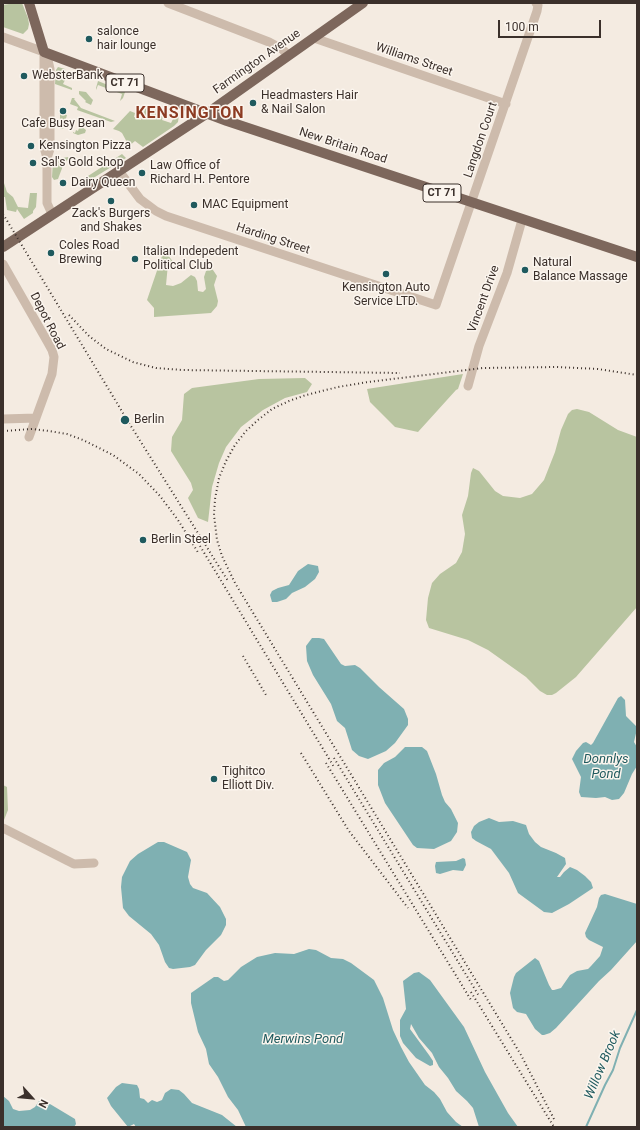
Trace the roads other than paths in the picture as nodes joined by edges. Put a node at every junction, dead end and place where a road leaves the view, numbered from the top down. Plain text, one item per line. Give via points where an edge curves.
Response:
1 (29, 3) edge
2 (168, 3) edge
3 (363, 3) edge
4 (537, 4) edge
5 (3, 37) edge
6 (314, 38) junction
7 (44, 52) junction
8 (288, 55) junction
9 (506, 104) junction
10 (206, 114) junction
11 (119, 171) junction
12 (472, 203) junction
13 (52, 214) junction
14 (522, 220) junction
15 (3, 247) edge
16 (637, 257) edge
17 (3, 264) edge
18 (436, 305) joint
19 (468, 386) dead end
20 (36, 418) junction
21 (3, 419) edge
22 (29, 437) dead end
23 (3, 828) edge
24 (94, 863) dead end

1 - 7 main road
2 - 8 street via 270,42
3 - 6 main road, Farmington Avenue
4 - 9 street, Langdon Court via 537,11
5 - 7 street
6 - 8 main road, Farmington Avenue
6 - 9 street, Williams Street
7 - 10 main road, New Britain Road / CT 71
7 - 13 street via 47,88 47,139 44,149 47,158 47,203
8 - 10 main road, Farmington Avenue
9 - 12 street, Langdon Court
10 - 11 main road, Farmington Avenue
10 - 12 main road, New Britain Road / CT 71
11 - 13 main road, Farmington Avenue
11 - 18 street, Harding Street via 140,199 166,216
12 - 14 main road, New Britain Road / CT 71
12 - 18 street, Langdon Court
13 - 15 main road, Farmington Avenue
14 - 16 main road, New Britain Road / CT 71
14 - 19 street, Vincent Drive via 507,273 479,346
17 - 20 street, Depot Road via 53,352 53,371
20 - 21 street
20 - 22 street, Depot Road
23 - 24 street via 74,864

